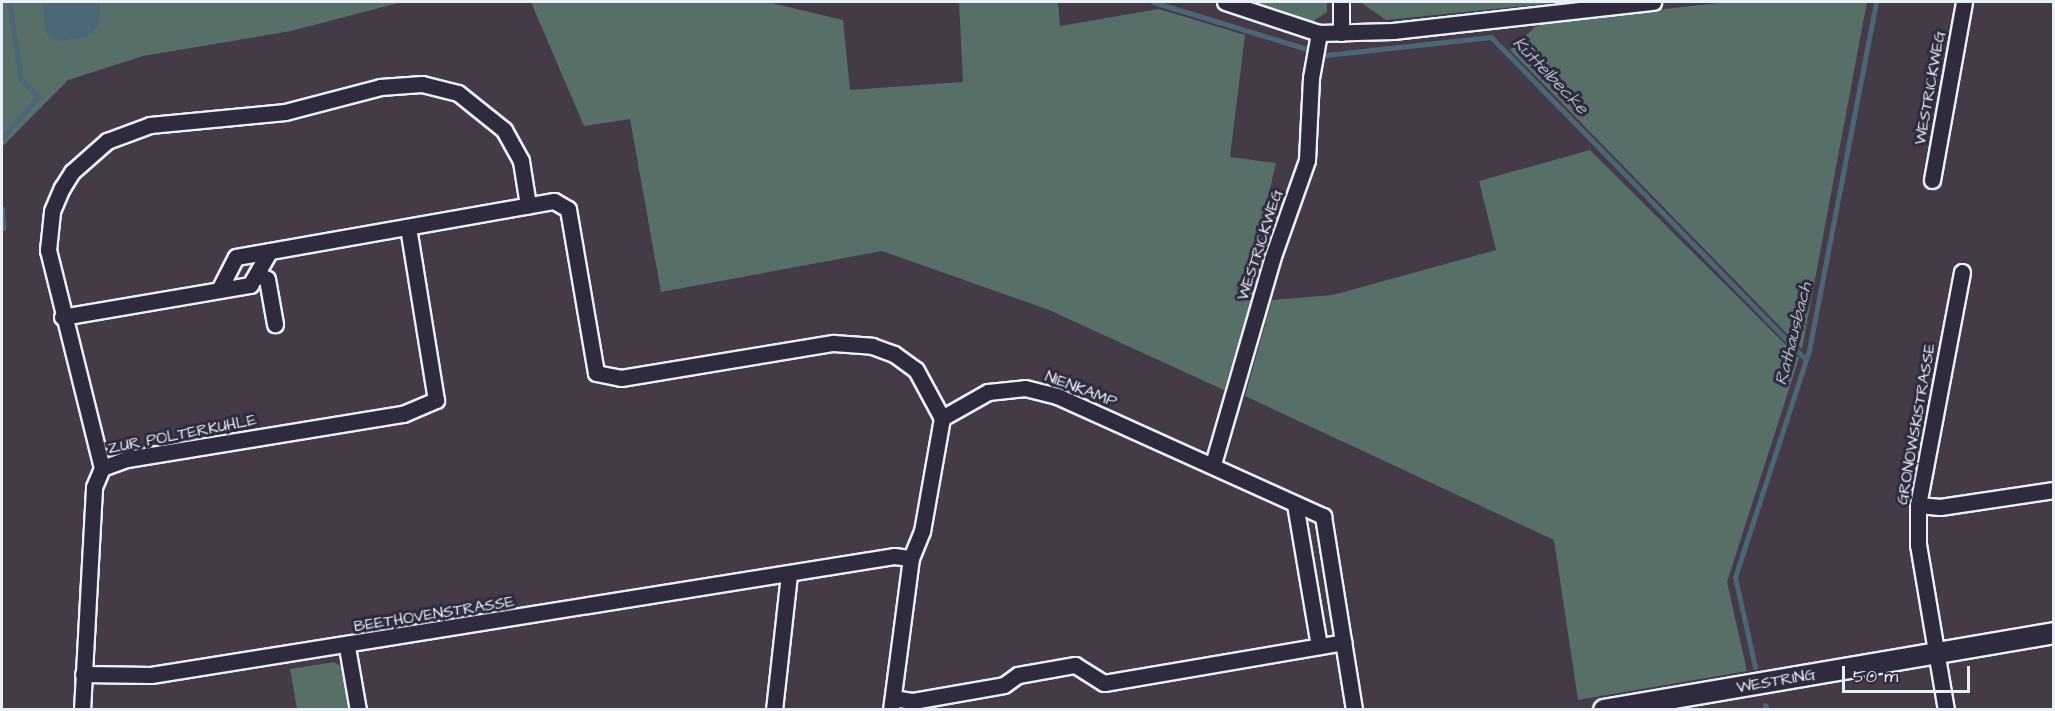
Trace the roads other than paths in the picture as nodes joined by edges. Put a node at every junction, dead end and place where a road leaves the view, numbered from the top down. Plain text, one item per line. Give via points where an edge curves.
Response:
1 (1225, 2) edge
2 (1341, 2) edge
3 (1653, 2) edge
4 (1964, 2) edge
5 (1319, 33) junction
6 (1341, 33) junction
7 (1932, 180) dead end
8 (528, 206) junction
9 (408, 227) junction
10 (270, 251) junction
11 (1962, 272) dead end
12 (256, 274) junction
13 (219, 290) junction
14 (62, 317) junction
15 (274, 324) dead end
16 (942, 418) junction
17 (1213, 464) junction
18 (102, 468) junction
19 (2054, 490) edge
20 (1295, 504) junction
21 (1918, 505) junction
22 (911, 558) junction
23 (789, 574) junction
24 (2054, 633) edge
25 (1344, 642) junction
26 (1319, 646) junction
27 (347, 647) junction
28 (1937, 654) junction
29 (83, 674) junction
30 (892, 704) edge
31 (1611, 709) edge
32 (82, 710) edge
33 (358, 710) edge
34 (774, 710) edge
35 (1354, 710) edge
36 (1947, 710) edge

1 - 5 street
2 - 6 street
3 - 6 street
4 - 7 street, WESTRICKWEG
5 - 6 street
5 - 17 street, WESTRICKWEG via 1311,78 1307,160 1272,259
8 - 9 street
8 - 14 street via 520,161 504,130 475,103 439,87 404,83 285,112 150,124 106,141 72,172 62,188 52,212 48,250
8 - 16 street via 554,201 568,209 596,373 621,378 833,343 872,346 894,354 916,370
9 - 10 street
9 - 18 street, ZUR POLTERKUHLE via 436,400 403,414 128,459
10 - 12 street
10 - 13 street via 236,257
11 - 21 street, GRONOWSKISTRASSE
12 - 13 street via 250,285
12 - 15 street via 267,279
13 - 14 street
14 - 18 street
16 - 17 street, NIENKAMP via 988,392 1025,388 1057,396
16 - 22 street via 922,531
17 - 20 street, NIENKAMP
18 - 29 street, ZUR POLTERKUHLE via 94,488
19 - 21 street via 1940,507
20 - 25 street, NIENKAMP via 1323,516
20 - 26 street
21 - 28 street, GRONOWSKISTRASSE via 1918,545
22 - 23 street, BEETHOVENSTRASSE via 894,556
22 - 30 street
23 - 27 street, BEETHOVENSTRASSE
23 - 34 street
24 - 28 street, WESTRING
25 - 26 street
25 - 35 street, NIENKAMP
26 - 30 street via 1104,683 1075,665 1018,675 1004,685
27 - 29 street, BEETHOVENSTRASSE via 151,675
27 - 33 street
28 - 31 street, WESTRING
28 - 36 street, GRONOWSKISTRASSE
29 - 32 street, ZUR POLTERKUHLE

